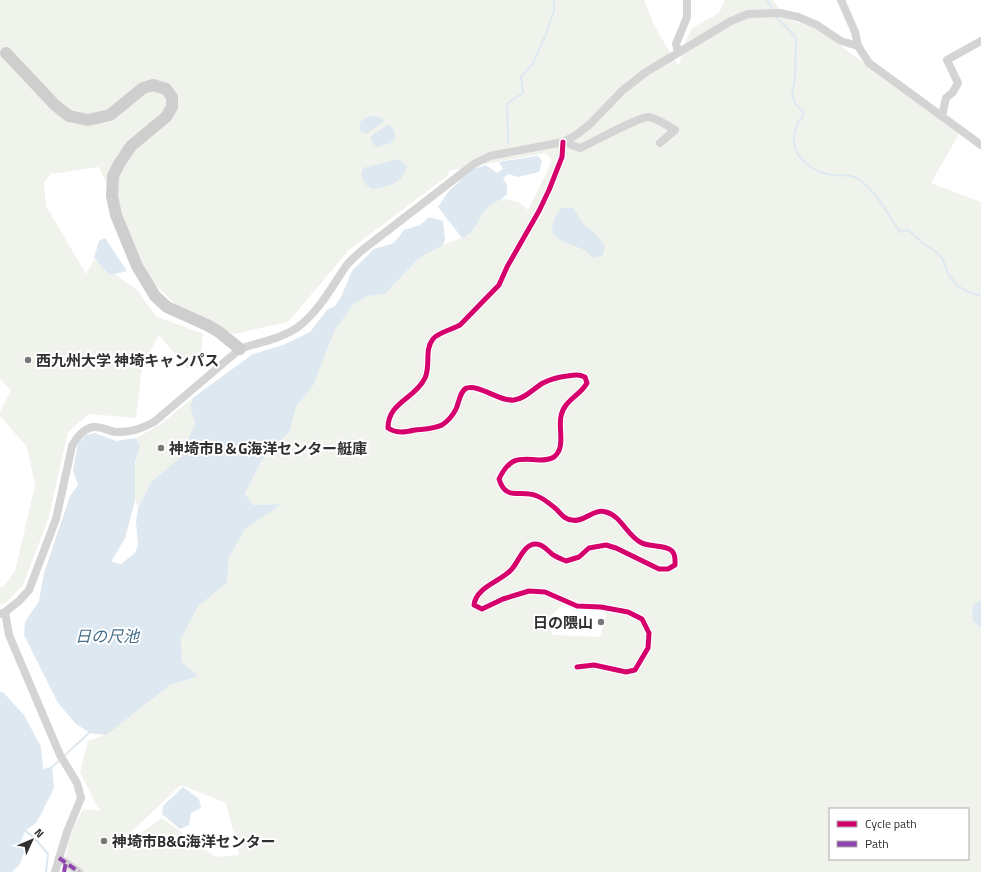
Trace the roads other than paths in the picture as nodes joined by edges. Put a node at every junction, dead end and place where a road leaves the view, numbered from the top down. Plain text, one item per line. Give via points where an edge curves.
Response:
1 (687, 0) edge
2 (841, 0) edge
3 (981, 41) edge
4 (858, 46) junction
5 (678, 52) junction
6 (6, 53) dead end
7 (942, 116) junction
8 (563, 142) junction
9 (660, 142) dead end
10 (981, 145) edge
11 (240, 349) junction
12 (3, 613) edge
13 (577, 667) dead end
14 (63, 860) junction
15 (55, 872) edge
16 (64, 872) edge
17 (79, 872) edge

1 - 5 street via 687,16 676,44
2 - 4 street
3 - 7 street via 947,60 958,83 946,98
4 - 5 street via 841,41 798,16 769,13 748,14 731,21
4 - 7 street via 869,63
5 - 8 street via 635,80 589,126
6 - 11 street via 55,105 69,116 88,120 110,115 143,88 153,85 166,89 172,97 172,106 166,117 132,146 113,176 112,196 116,215 137,266 155,296 168,307 219,332
7 - 10 street
8 - 9 street via 580,148 648,117 675,130
8 - 11 street via 490,156 474,164 361,251 345,267 310,317 297,328
8 - 13 street via 562,157 549,190 498,285 460,325 436,335 432,340 428,347 426,377 418,389 390,413 388,428 399,432 441,426 450,419 463,391 467,388 474,388 506,400 515,400 554,378 578,374 585,377 587,383 584,388 564,407 559,450 554,457 546,460 520,458 514,461 503,470 499,479 502,488 508,493 538,496 556,508 563,518 573,521 596,511 613,514 639,542 649,546 666,547 673,551 675,565 668,569 659,569 616,548 606,546 589,548 579,557 566,561 544,547 530,545 511,570 480,592 475,598 474,605 482,609 529,591 545,592 577,606 628,612 642,619 649,633 648,648 635,670 626,672 594,665
11 - 12 street via 154,422 138,430 115,432 95,427 77,437 72,446 56,519 29,590 20,601
12 - 14 street via 9,635 62,758 77,783 81,798 67,832
14 - 15 street
14 - 16 street
14 - 17 street

